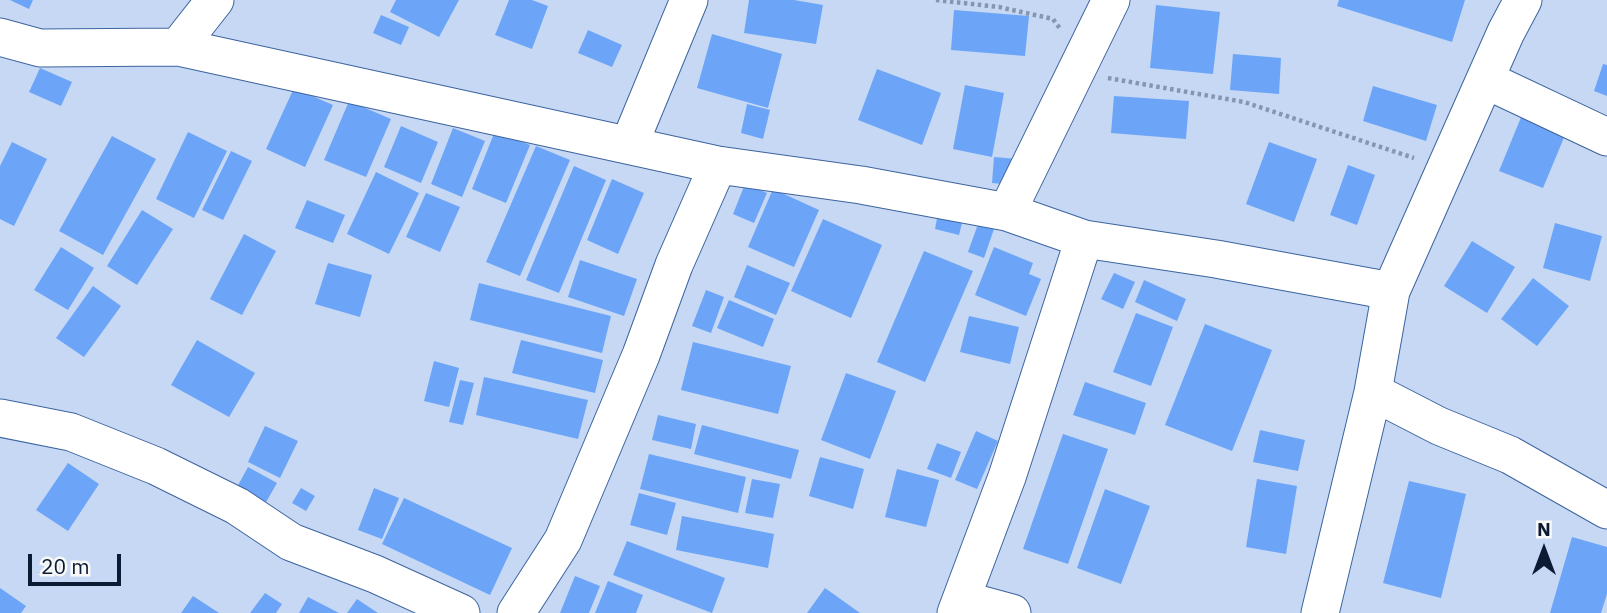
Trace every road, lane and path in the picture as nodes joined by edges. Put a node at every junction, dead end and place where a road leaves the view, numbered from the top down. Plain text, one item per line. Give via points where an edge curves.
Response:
1 (215, 0) edge
2 (689, 0) edge
3 (936, 0) edge
4 (1111, 0) edge
5 (1523, 0) edge
6 (0, 37) edge
7 (178, 47) junction
8 (1082, 59) junction
9 (1486, 80) junction
10 (1607, 137) edge
11 (629, 145) junction
12 (718, 165) junction
13 (1445, 168) junction
14 (1007, 212) junction
15 (1084, 239) junction
16 (1391, 291) junction
17 (1373, 391) junction
18 (0, 418) edge
19 (1607, 510) edge
20 (960, 607) edge
21 (461, 613) edge
22 (516, 613) edge
23 (1012, 613) edge
24 (1320, 613) edge

1 - 7 street
2 - 11 street
3 - 8 path via 1053,19
4 - 8 street
5 - 9 street
6 - 7 street via 40,48
7 - 11 street
8 - 13 path via 1111,80 1244,102
8 - 14 street
9 - 10 street
9 - 13 street
11 - 12 street
12 - 14 street
12 - 22 street via 563,540
13 - 16 street
14 - 15 street
15 - 16 street
15 - 20 street
16 - 17 street
17 - 19 street via 1439,426 1510,455
17 - 24 street
18 - 21 street via 71,432 156,466 237,506 291,542
20 - 23 street

